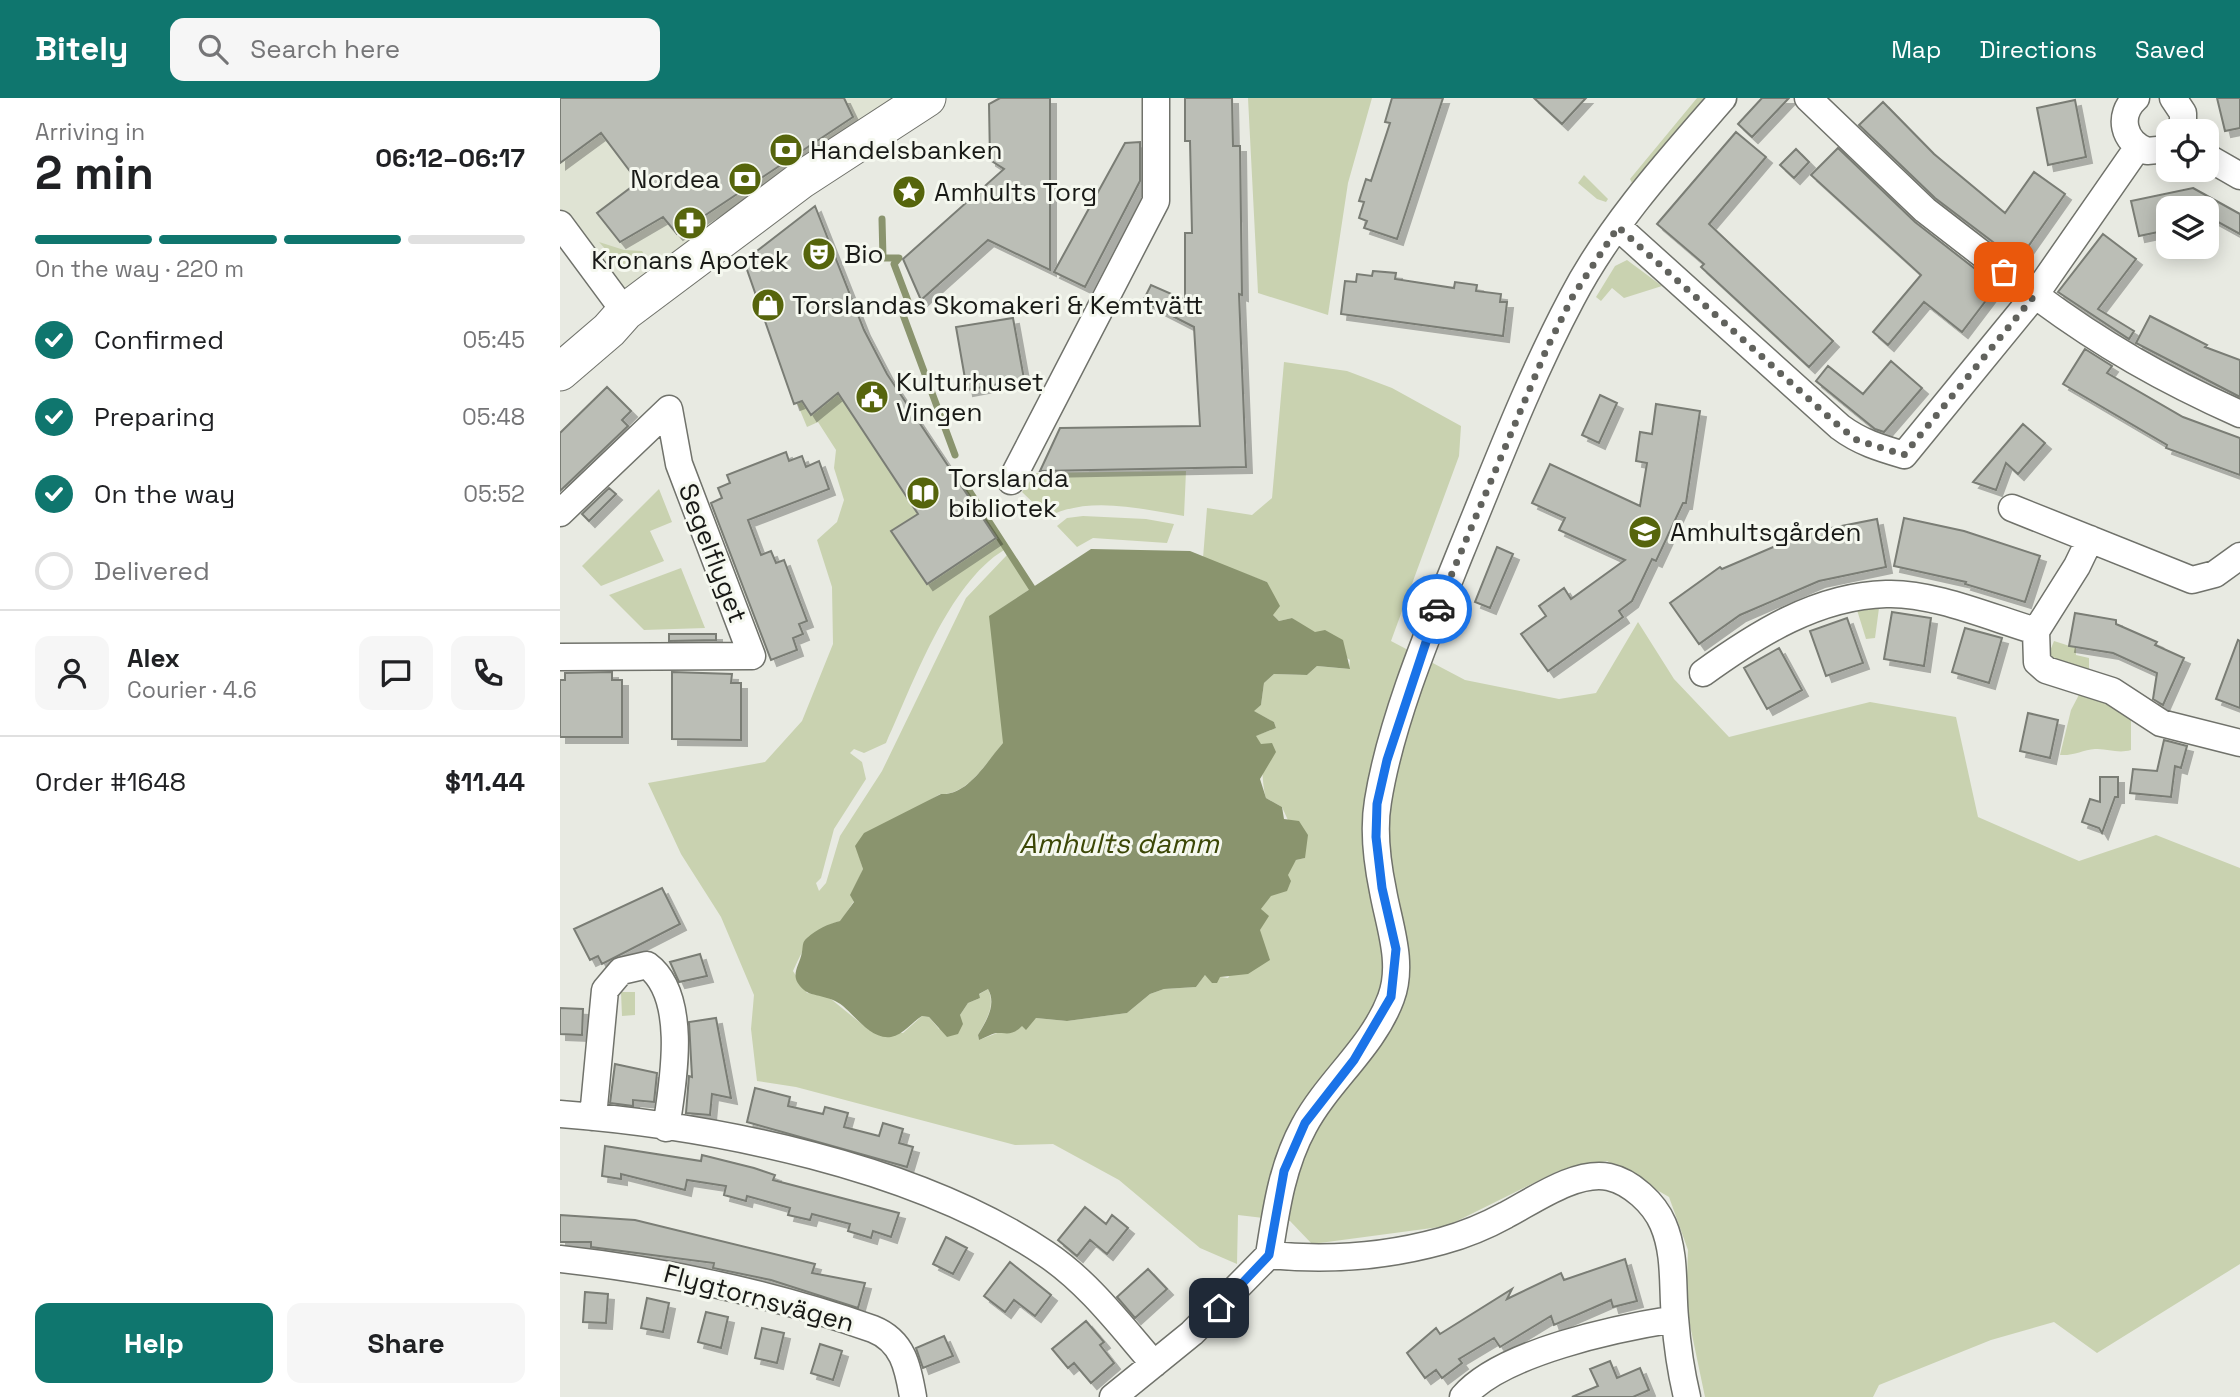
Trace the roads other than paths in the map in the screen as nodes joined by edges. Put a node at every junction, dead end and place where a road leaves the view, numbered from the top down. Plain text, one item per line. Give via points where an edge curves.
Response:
1 (927, 98) edge
2 (1156, 98) edge
3 (1723, 98) edge
4 (1808, 98) edge
5 (2173, 98) edge
6 (2133, 99) edge
7 (2183, 119) edge
8 (2138, 147) junction
9 (2156, 151) edge
10 (2219, 164) edge
11 (2240, 177) edge
12 (560, 224) edge
13 (1618, 227) junction
14 (2035, 295) junction
15 (625, 312) junction
16 (560, 372) edge
17 (2240, 414) edge
18 (1011, 481) dead end
19 (2012, 509) dead end
20 (560, 513) edge
21 (2091, 539) junction
22 (2240, 556) edge
23 (2036, 631) junction
24 (560, 657) edge
25 (1703, 673) dead end
26 (2240, 743) edge
27 (560, 1114) edge
28 (593, 1117) junction
29 (666, 1128) junction
30 (1269, 1255) junction
31 (560, 1259) edge
32 (1675, 1319) junction
33 (1154, 1364) junction
34 (913, 1397) edge
35 (1113, 1397) edge
36 (1463, 1397) edge
37 (1687, 1397) edge

1 - 15 street via 801,180
2 - 18 street via 1156,201
3 - 13 street
4 - 14 street via 1925,209
5 - 7 street
6 - 8 street via 2124,123 2128,137
8 - 9 street
8 - 14 street
10 - 11 street
12 - 15 street
13 - 14 street via 1840,427 1857,440 1904,455
13 - 30 street via 1573,296 1547,348 1433,621 1377,804 1382,888 1396,949 1391,997 1354,1060 1305,1123 1284,1171
14 - 17 street via 2091,337 2146,369
15 - 16 street
19 - 21 street
20 - 24 street, Segelflyget via 669,409 679,464 752,656
21 - 22 street via 2192,580 2215,574
21 - 23 street
23 - 25 street via 1887,593 1828,604 1786,620
23 - 26 street via 2037,662 2046,670 2112,691 2161,723
27 - 28 street
28 - 29 street
28 - 29 street via 605,990 621,971 647,965 658,973 664,986 676,1055
29 - 33 street via 792,1151 964,1207 1048,1255 1085,1287
30 - 32 street via 1357,1258 1441,1241 1478,1229 1558,1187 1607,1177 1642,1196 1663,1224 1672,1261
30 - 33 street via 1219,1308
31 - 34 street, Flygtornsvägen via 682,1275 752,1291 886,1334 901,1350
32 - 36 street via 1592,1335 1542,1353 1497,1372
32 - 37 street
33 - 35 street

